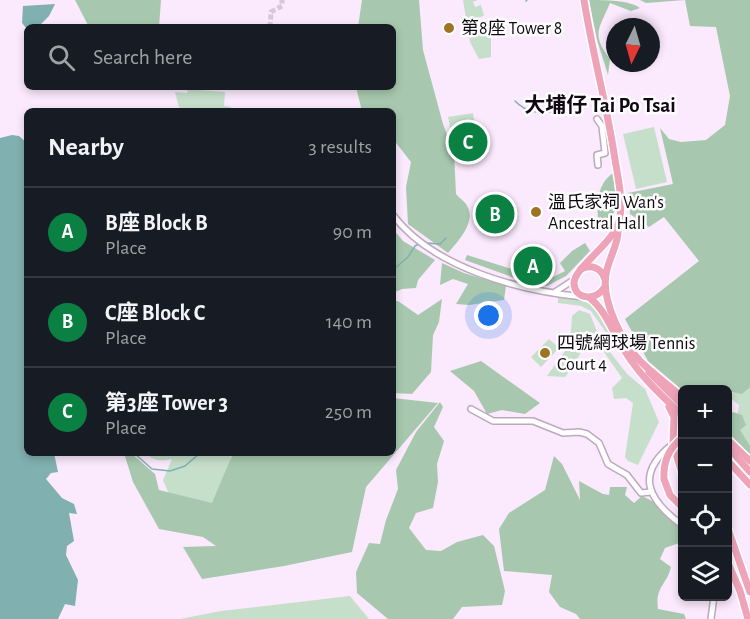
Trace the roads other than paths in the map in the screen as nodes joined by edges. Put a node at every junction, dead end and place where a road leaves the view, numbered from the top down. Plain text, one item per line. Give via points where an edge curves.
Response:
1 (584, 0) edge
2 (597, 120) dead end
3 (598, 165) dead end
4 (396, 218) edge
5 (618, 225) junction
6 (579, 271) junction
7 (574, 279) junction
8 (605, 279) junction
9 (604, 288) junction
10 (551, 293) junction
11 (588, 297) junction
12 (642, 363) junction
13 (656, 391) junction
14 (678, 394) edge
15 (678, 401) edge
16 (471, 409) dead end
17 (678, 411) edge
18 (678, 442) edge
19 (673, 444) junction
20 (678, 444) edge
21 (732, 444) edge
22 (732, 451) edge
23 (678, 460) edge
24 (750, 461) edge
25 (732, 466) edge
26 (732, 469) edge
27 (750, 471) edge
28 (740, 475) junction
29 (750, 484) edge
30 (651, 492) junction
31 (678, 503) edge
32 (678, 522) edge
33 (732, 542) edge
34 (732, 547) edge
35 (740, 567) junction
36 (732, 572) edge
37 (750, 592) edge
38 (713, 601) edge
39 (711, 619) edge
40 (748, 619) edge

1 - 5 main road via 618,177
2 - 3 street via 602,126 605,153 597,155
4 - 10 street via 445,258
5 - 6 main road
5 - 8 main road via 619,234
6 - 7 main road
6 - 8 main road via 595,267
7 - 10 street
7 - 11 main road via 575,288
8 - 9 main road
9 - 11 main road via 598,296
9 - 12 main road via 617,324
10 - 11 street
11 - 13 main road via 603,312 633,364
12 - 14 main road
12 - 15 main road
13 - 17 main road
13 - 19 main road via 674,415
16 - 30 street via 493,421 531,421 563,433 584,432 596,439 610,467 627,475 641,493
18 - 19 main road
19 - 23 main road
19 - 30 street via 657,459
20 - 31 main road, bridge via 668,453 664,466 670,495
21 - 24 main road
22 - 27 main road
25 - 28 main road
26 - 28 main road
28 - 29 main road
30 - 32 street via 663,510
33 - 35 main road
34 - 35 main road
35 - 37 main road
36 - 40 main road
38 - 39 street

